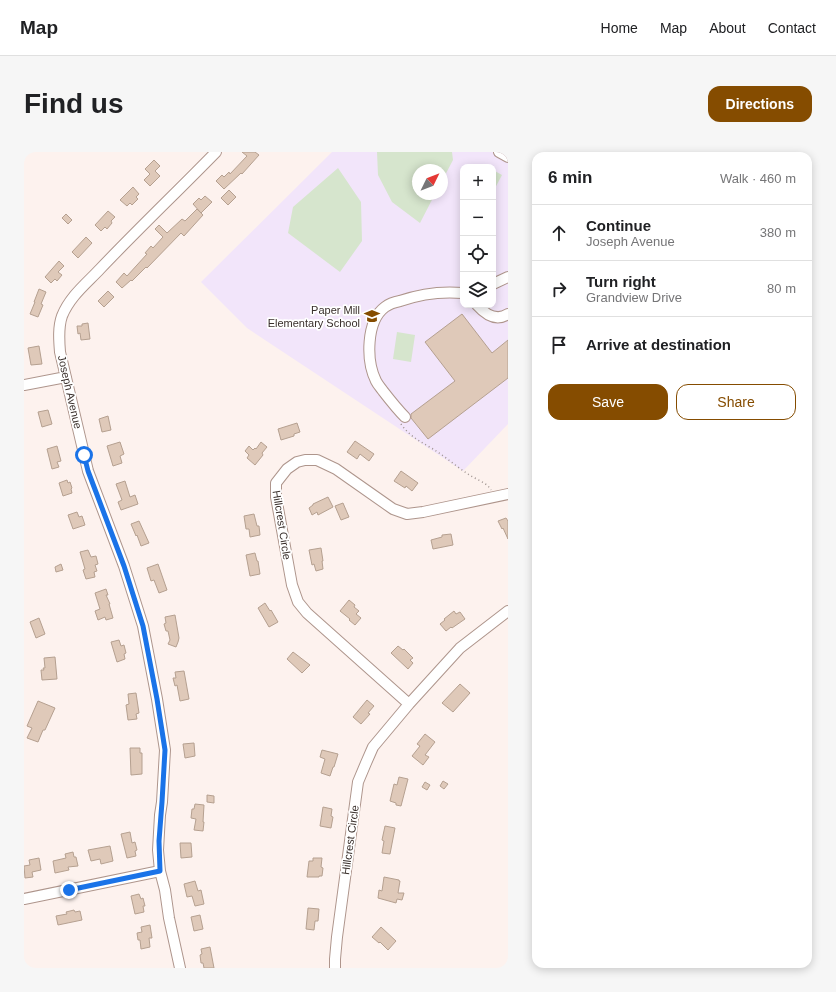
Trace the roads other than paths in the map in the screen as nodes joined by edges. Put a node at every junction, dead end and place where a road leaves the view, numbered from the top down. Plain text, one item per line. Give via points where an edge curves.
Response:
1 (216, 152) edge
2 (499, 152) edge
3 (508, 157) edge
4 (508, 277) edge
5 (496, 283) edge
6 (460, 293) edge
7 (479, 308) edge
8 (508, 314) edge
9 (66, 378) junction
10 (24, 385) edge
11 (405, 417) road end
12 (508, 494) edge
13 (508, 611) edge
14 (409, 704) junction
15 (160, 871) junction
16 (24, 899) edge
17 (180, 968) edge
18 (335, 968) edge

1 - 9 street, Joseph Avenue via 70,301 60,322 59,340
2 - 3 street
4 - 5 street
6 - 11 street via 414,296 386,307 372,328 369,354 376,382
7 - 8 street via 494,317 500,318
9 - 10 street
9 - 15 street, Joseph Avenue via 88,471 135,599 150,661 165,750 160,815
12 - 14 street, Hillcrest Circle via 407,514 392,509 336,470 317,460 297,462 287,468 276,483 276,497 292,585 298,602 307,613
13 - 14 street, Hillcrest Circle via 460,648
14 - 18 street, Hillcrest Circle via 373,747 358,782
15 - 16 street
15 - 17 street, Joseph Avenue

